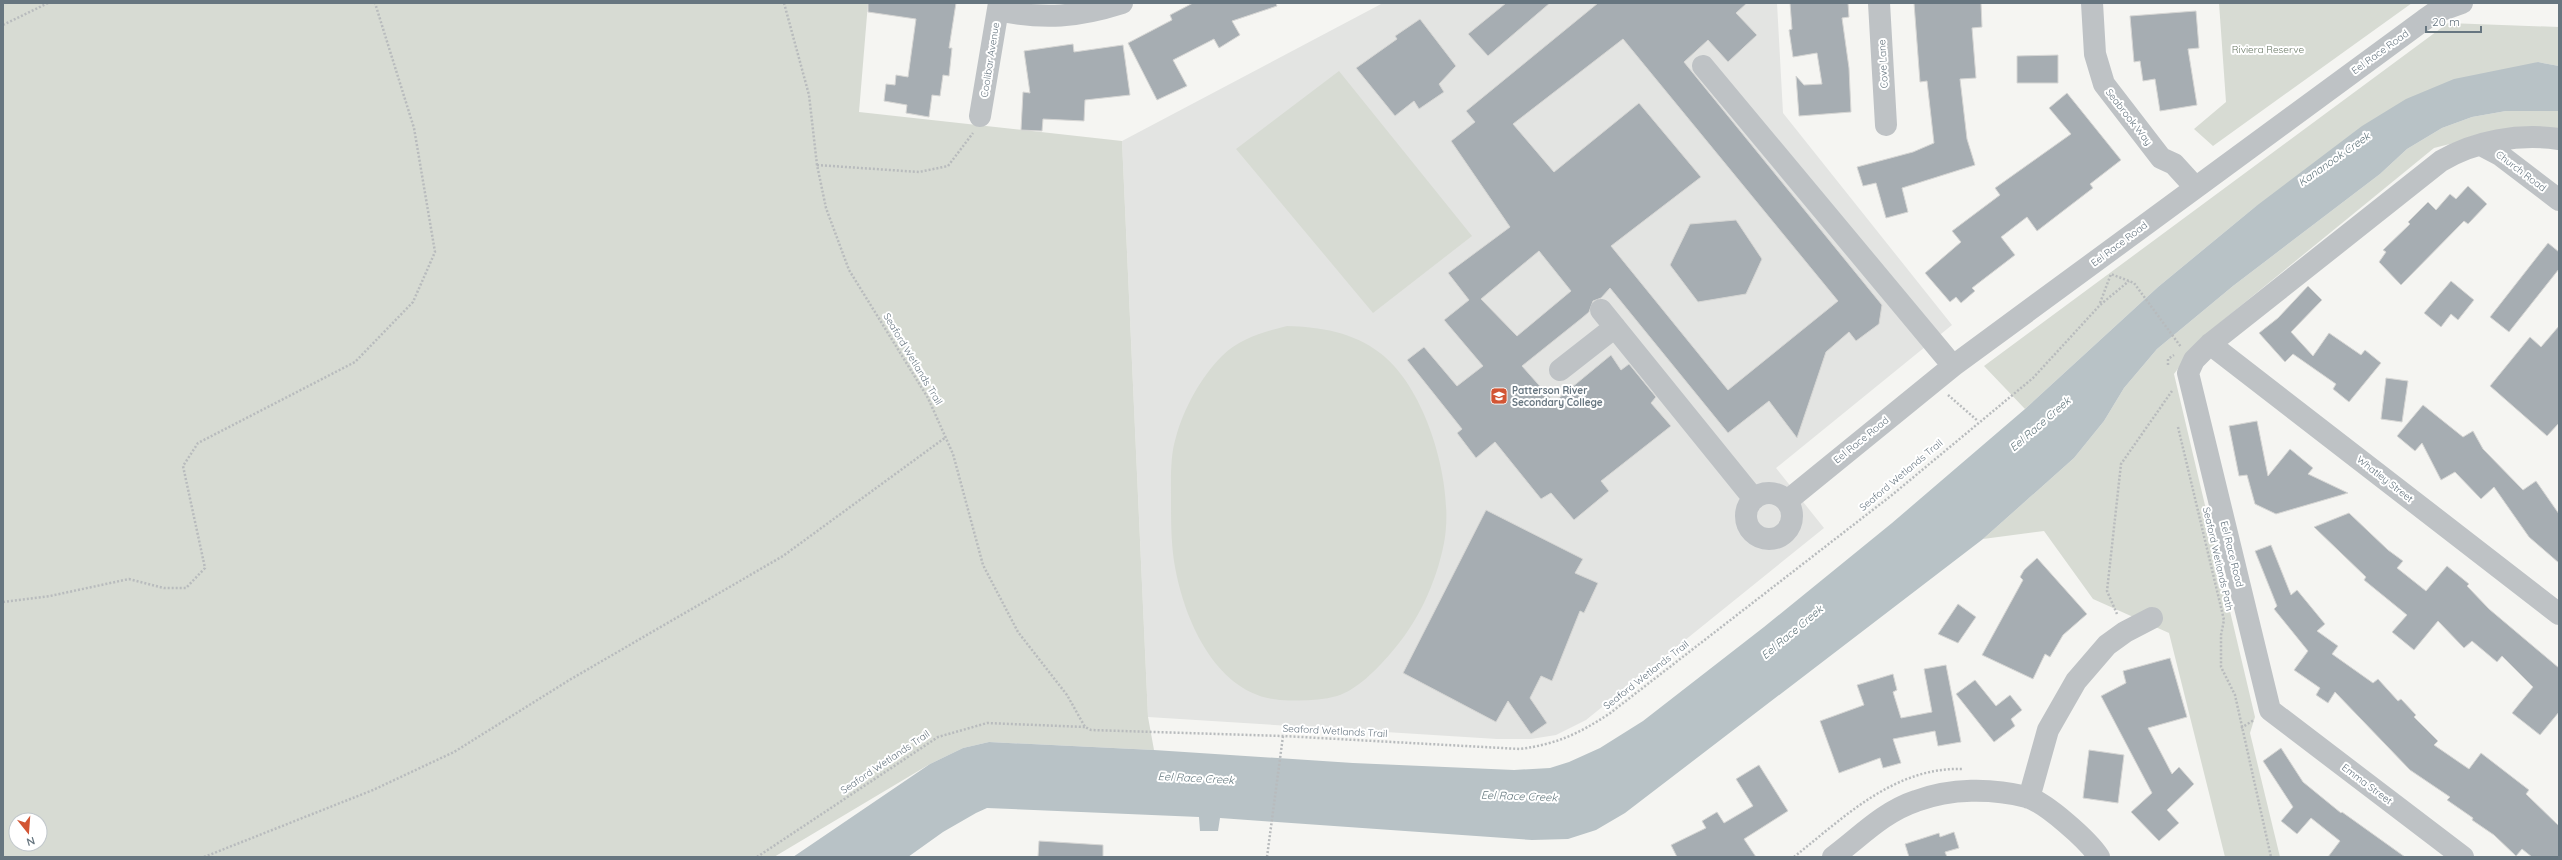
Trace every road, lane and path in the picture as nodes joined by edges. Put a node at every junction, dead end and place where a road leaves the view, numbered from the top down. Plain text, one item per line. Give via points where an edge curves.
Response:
1 (48, 3) edge
2 (375, 3) edge
3 (784, 3) edge
4 (1122, 3) edge
5 (1879, 3) edge
6 (2092, 3) edge
7 (2462, 3) edge
8 (999, 7) edge
9 (3, 25) edge
10 (1703, 66) dead end
11 (978, 122) joint
12 (1886, 125) dead end
13 (2559, 139) edge
14 (2481, 145) junction
15 (817, 165) junction
16 (2188, 192) junction
17 (2559, 200) edge
18 (2129, 282) junction
19 (2100, 305) junction
20 (1601, 310) dead end
21 (1615, 327) junction
22 (2210, 344) junction
23 (1953, 366) junction
24 (1560, 370) dead end
25 (2178, 373) junction
26 (1935, 380) junction
27 (2170, 386) dead end
28 (2170, 393) junction
29 (2172, 400) dead end
30 (1978, 421) junction
31 (2178, 423) dead end
32 (946, 437) junction
33 (1754, 498) junction
34 (1787, 502) junction
35 (3, 602) edge
36 (2559, 614) edge
37 (2152, 618) dead end
38 (2125, 632) junction
39 (2270, 710) joint
40 (1085, 727) junction
41 (1283, 736) junction
42 (2029, 798) junction
43 (204, 857) edge
44 (757, 857) edge
45 (1267, 857) edge
46 (1833, 857) edge
47 (2099, 857) edge
48 (2271, 857) edge
49 (2463, 857) edge

1 - 9 path
2 - 35 path via 414,128 435,252 412,302 355,362 198,442 183,466 205,568 186,588 164,588 129,578 50,596
3 - 15 path, Seaford Wetlands Trail via 810,95
4 - 8 street via 1089,14 1049,17
5 - 12 street, Cove Lane
6 - 16 street, Seabrook Way via 2095,54 2104,84 2161,158 2165,171
7 - 16 street, Eel Race Road via 2434,13
8 - 11 street, Coolibar Avenue
10 - 23 street
11 - 15 path via 948,166 918,172
13 - 14 street via 2518,138
14 - 17 street, Church Road via 2500,155
14 - 22 street via 2447,158 2424,173
15 - 32 path, Seaford Wetlands Trail via 826,208 849,270 928,398
16 - 23 street, Eel Race Road
18 - 19 path, Seaford Wetlands Trail
18 - 19 path, Seaford Wetlands Trail via 2111,274
18 - 25 path, Seaford Wetlands Trail via 2134,283 2182,348 2168,359
19 - 30 path, Seaford Wetlands Trail via 2033,378
20 - 21 street
21 - 24 street
21 - 33 street
22 - 25 street
22 - 36 street, Whatley Street
23 - 26 street, Eel Race Road
25 - 28 path
25 - 39 street, Eel Race Road
26 - 30 path
26 - 34 street, Eel Race Road
27 - 28 path
28 - 29 path
28 - 38 path via 2121,464 2107,591
30 - 41 path, Seaford Wetlands Trail via 1892,495 1609,714 1576,735 1549,745 1520,749
31 - 48 path, Seaford Wetlands Path via 2224,620 2220,635 2221,667 2235,695
32 - 40 path, Seaford Wetlands Trail via 953,454 983,565 1018,632 1067,695
32 - 43 path via 783,556 571,679 454,752 373,790
33 - 34 street via 1770,493
33 - 34 street via 1748,507 1746,520 1754,534 1766,539 1778,538 1790,526 1792,514
37 - 38 street
38 - 42 street via 2108,645 2076,681 2048,730
39 - 49 street, Emma Street
40 - 41 path, Seaford Wetlands Trail via 1091,730
40 - 44 path, Seaford Wetlands Trail via 987,723 938,737
41 - 45 path
42 - 46 street via 1993,791 1958,792 1915,801 1879,819
42 - 47 street via 2069,824

